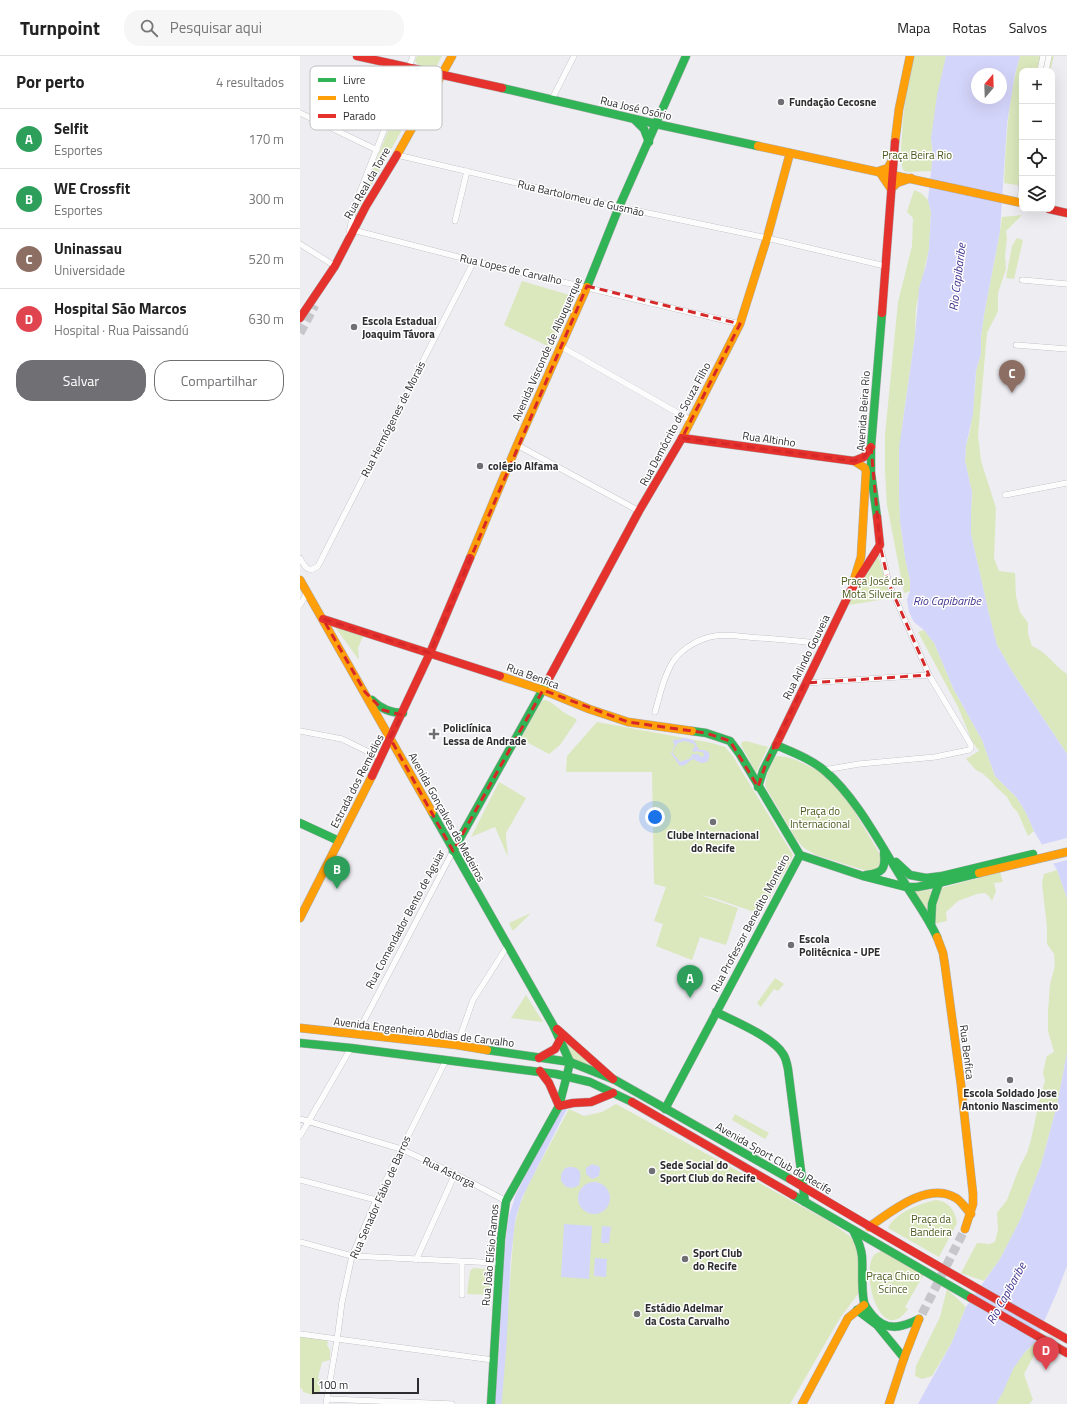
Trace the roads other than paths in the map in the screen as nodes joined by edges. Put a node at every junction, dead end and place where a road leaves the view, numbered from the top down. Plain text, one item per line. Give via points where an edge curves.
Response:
1 (357, 56) edge
2 (413, 56) edge
3 (452, 56) edge
4 (574, 56) edge
5 (686, 56) edge
6 (910, 56) edge
7 (1043, 56) edge
8 (1049, 56) edge
9 (391, 63) junction
10 (394, 66) edge
11 (404, 66) edge
12 (408, 66) edge
13 (1041, 68) edge
14 (1047, 68) edge
15 (442, 76) joint
16 (552, 99) junction
17 (300, 113) edge
18 (310, 118) edge
19 (634, 119) junction
20 (656, 124) junction
21 (335, 130) edge
22 (385, 130) edge
23 (411, 130) edge
24 (649, 142) junction
25 (377, 150) junction
26 (790, 153) junction
27 (397, 155) junction
28 (894, 157) junction
29 (467, 171) junction
30 (879, 171) junction
31 (892, 174) junction
32 (914, 179) junction
33 (891, 189) junction
34 (1019, 203) edge
35 (619, 207) junction
36 (1055, 210) edge
37 (1067, 213) edge
38 (455, 220) dead end
39 (353, 230) junction
40 (349, 238) junction
41 (767, 238) junction
42 (300, 244) edge
43 (474, 261) junction
44 (335, 266) junction
45 (885, 266) junction
46 (1022, 280) dead end
47 (1067, 284) edge
48 (587, 286) junction
49 (315, 305) tunnel mouth
50 (301, 314) edge
51 (740, 324) junction
52 (1016, 345) dead end
53 (560, 346) junction
54 (1067, 349) edge
55 (690, 420) junction
56 (682, 438) junction
57 (518, 445) junction
58 (870, 447) junction
59 (854, 461) junction
60 (1067, 483) edge
61 (1005, 495) dead end
62 (640, 511) junction
63 (880, 545) junction
64 (300, 558) edge
65 (300, 580) edge
66 (850, 592) junction
67 (307, 593) junction
68 (300, 606) edge
69 (323, 619) junction
70 (825, 644) junction
71 (430, 652) junction
72 (929, 675) junction
73 (805, 682) junction
74 (543, 690) junction
75 (364, 692) junction
76 (403, 712) junction
77 (655, 712) dead end
78 (300, 731) edge
79 (782, 732) junction
80 (390, 738) junction
81 (776, 745) junction
82 (788, 750) junction
83 (381, 758) junction
84 (824, 770) junction
85 (758, 787) junction
86 (300, 823) edge
87 (338, 841) junction
88 (1067, 845) edge
89 (884, 848) junction
90 (453, 851) junction
91 (1067, 852) edge
92 (800, 855) junction
93 (1021, 860) junction
94 (863, 876) junction
95 (940, 883) junction
96 (906, 887) junction
97 (302, 907) edge
98 (300, 918) edge
99 (932, 926) junction
100 (508, 945) junction
101 (716, 1012) junction
102 (554, 1024) junction
103 (300, 1028) edge
104 (357, 1034) junction
105 (560, 1040) junction
106 (300, 1043) edge
107 (456, 1045) junction
108 (351, 1048) junction
109 (539, 1058) junction
110 (446, 1060) junction
111 (570, 1062) junction
112 (540, 1071) junction
113 (567, 1075) junction
114 (615, 1080) junction
115 (613, 1093) junction
116 (559, 1106) junction
117 (666, 1109) junction
118 (300, 1119) edge
119 (308, 1122) junction
120 (300, 1136) edge
121 (401, 1149) junction
122 (800, 1165) junction
123 (456, 1174) junction
124 (790, 1179) junction
125 (300, 1180) edge
126 (802, 1186) junction
127 (376, 1200) junction
128 (506, 1201) junction
129 (805, 1202) junction
130 (971, 1214) junction
131 (869, 1227) junction
132 (852, 1228) junction
133 (965, 1228) tunnel mouth
134 (300, 1242) edge
135 (352, 1256) junction
136 (416, 1260) junction
137 (462, 1262) junction
138 (499, 1263) junction
139 (462, 1295) dead end
140 (864, 1305) junction
141 (857, 1310) junction
142 (300, 1334) edge
143 (1067, 1339) edge
144 (337, 1340) junction
145 (1067, 1353) edge
146 (904, 1358) junction
147 (493, 1360) junction
148 (326, 1401) edge
149 (392, 1403) edge
150 (452, 1404) edge
151 (491, 1404) edge
152 (802, 1404) edge
153 (889, 1404) edge

1 - 9 main road, Rua José Osório
2 - 12 street, Rua Real da Torre
3 - 15 main road, Rua Real da Torre
4 - 16 street
5 - 20 main road, Avenida Visconde de Albuquerque
6 - 28 main road, Avenida Beira Rio via 899,109
7 - 13 street
8 - 14 street
9 - 10 main road
9 - 11 main road, Rua José Osório
15 - 16 main road, Rua José Osório
16 - 19 main road, Rua José Osório
17 - 18 street
19 - 20 main road, Rua José Osório
19 - 24 main road via 644,129
20 - 24 main road, Avenida Visconde de Albuquerque
20 - 26 main road, Rua José Osório
21 - 25 street
22 - 25 street, Rua Real da Torre
23 - 27 main road, Rua Real da Torre
24 - 35 main road, Avenida Visconde de Albuquerque
25 - 40 street, Rua Real da Torre via 352,215
26 - 30 main road, Rua José Osório
26 - 41 main road, Rua Demócrito de Souza Filho
27 - 29 street, Rua Bartolomeu de Gusmão
27 - 39 main road, Rua Real da Torre
28 - 30 main road via 888,168
28 - 31 main road, Avenida Beira Rio
29 - 35 street, Rua Bartolomeu de Gusmão
29 - 38 street
30 - 31 main road, Rua José Osório
30 - 33 main road
31 - 32 main road, Rua José Osório
31 - 33 main road, Avenida Beira Rio
32 - 33 main road via 897,183
32 - 34 main road, Rua José Osório
33 - 45 main road, Avenida Beira Rio
35 - 41 street, Rua Bartolomeu de Gusmão
35 - 48 main road, Avenida Visconde de Albuquerque
36 - 37 main road
39 - 40 main road, Rua Real da Torre
39 - 43 street, Rua Lopes de Carvalho
40 - 44 main road, Rua Real da Torre
41 - 45 street, Rua Bartolomeu de Gusmão
41 - 51 main road, Rua Demócrito de Souza Filho
42 - 44 street
43 - 48 street, Rua Lopes de Carvalho
43 - 64 street, Rua Hermógenes de Morais via 318,566 310,570
44 - 49 main road
44 - 50 main road, Rua Real da Torre
45 - 58 main road, Avenida Beira Rio
46 - 47 street
48 - 51 street, Rua Lopes de Carvalho
48 - 53 main road, Avenida Visconde de Albuquerque
51 - 55 main road, Rua Demócrito de Souza Filho
52 - 54 street
53 - 55 street
53 - 57 main road, Avenida Visconde de Albuquerque
55 - 56 main road, Rua Demócrito de Souza Filho
56 - 59 main road, Rua Altinho
56 - 62 main road, Rua Demócrito de Souza Filho
57 - 62 street
57 - 71 main road, Avenida Visconde de Albuquerque
58 - 59 main road via 864,457
58 - 63 main road, Avenida Beira Rio
59 - 66 main road, Rua Arlindo Gouveia via 865,468 866,472 861,557
60 - 61 street
62 - 74 main road, Rua Demócrito de Souza Filho
63 - 66 main road, Rua Arlindo Gouveia
63 - 72 street, Avenida Beira Rio via 889,584
65 - 67 main road
66 - 70 main road, Rua Arlindo Gouveia
67 - 68 street
67 - 69 main road
69 - 71 main road, Rua Benfica
69 - 75 main road, Avenida Gonçalves de Medeiros
70 - 73 main road, Rua Arlindo Gouveia
70 - 77 street via 726,635 698,641 681,652 668,669
71 - 74 main road, Rua Benfica
71 - 76 main road, Estrada dos Remédios
72 - 73 street
72 - 84 street, Avenida Beira Rio via 971,745 969,750 936,757
73 - 79 main road, Rua Arlindo Gouveia
74 - 85 main road, Rua Benfica via 628,722 706,733 730,742
74 - 90 main road, Rua Comendador Bento de Aguiar
75 - 76 main road via 383,710
75 - 80 main road, Avenida Gonçalves de Medeiros
76 - 80 main road, Estrada dos Remédios
78 - 83 street via 342,739
79 - 81 main road, Rua Arlindo Gouveia
79 - 82 main road via 784,746
80 - 83 main road, Estrada dos Remédios
80 - 90 main road, Avenida Gonçalves de Medeiros
81 - 82 main road, Rua Benfica
81 - 85 main road via 766,763
82 - 84 main road, Rua Benfica
83 - 87 main road, Estrada dos Remédios
84 - 89 main road, Rua Benfica via 846,793
85 - 92 main road, Rua Benfica
86 - 87 main road
87 - 97 main road, Estrada dos Remédios
88 - 93 main road
89 - 93 main road via 906,873 926,878
89 - 94 main road via 884,868
89 - 96 main road, Rua Benfica
90 - 100 main road, Avenida Gonçalves de Medeiros
90 - 104 street, Rua Comendador Bento de Aguiar
91 - 93 main road
92 - 94 main road
92 - 101 main road, Rua Professor Benedito Monteiro
93 - 95 main road
94 - 96 main road
95 - 96 main road
95 - 99 main road via 932,901
96 - 99 main road, Rua Benfica
97 - 98 main road, Estrada dos Remédios
99 - 130 main road, Rua Benfica via 943,953 945,966 969,1160 973,1204
100 - 102 main road, Avenida Gonçalves de Medeiros
100 - 107 street via 472,1000
101 - 117 main road, Rua Professor Benedito Monteiro
101 - 122 main road via 761,1036 784,1056 788,1069
102 - 105 main road, Avenida Gonçalves de Medeiros
102 - 114 main road, Avenida Gonçalves de Medeiros
103 - 104 main road, Avenida Engenheiro Abdias de Carvalho
104 - 107 main road, Avenida Engenheiro Abdias de Carvalho
105 - 109 main road via 556,1048
105 - 111 main road, Avenida Gonçalves de Medeiros
106 - 108 main road
107 - 109 main road, Avenida Engenheiro Abdias de Carvalho
108 - 110 main road
108 - 119 street
109 - 111 main road, Avenida Engenheiro Abdias de Carvalho
110 - 112 main road
110 - 121 street, Rua Senador Fábio de Barros
111 - 113 main road
111 - 114 main road, Avenida Sport Club do Recife
112 - 113 main road
112 - 116 main road
113 - 115 main road, Avenida Sport Club do Recife
113 - 116 main road, Rua João Elísio Ramos
114 - 117 main road, Avenida Sport Club do Recife
115 - 116 main road via 591,1102
115 - 129 main road, Avenida Sport Club do Recife
116 - 128 main road, Rua João Elísio Ramos
117 - 124 main road, Avenida Sport Club do Recife
118 - 119 street, Rua Astorga
119 - 120 street
119 - 121 street, Rua Astorga
121 - 123 street, Rua Astorga
121 - 127 street, Rua Senador Fábio de Barros
122 - 124 main road
122 - 126 main road
123 - 128 street, Rua Astorga
123 - 136 street
124 - 126 main road, Avenida Sport Club do Recife
125 - 127 street
126 - 129 main road
126 - 131 main road, Avenida Sport Club do Recife
127 - 135 street, Rua Senador Fábio de Barros
128 - 138 main road, Rua João Elísio Ramos
129 - 132 main road, Avenida Sport Club do Recife
130 - 131 main road via 957,1198 935,1194 923,1195 913,1198
130 - 133 main road, Rua Benfica
131 - 143 main road, Avenida Sport Club do Recife via 962,1282
132 - 140 main road via 861,1246
132 - 145 main road, Avenida Sport Club do Recife
134 - 135 street
135 - 136 street
135 - 144 street, Rua Senador Fábio de Barros
136 - 137 street
137 - 138 street
137 - 139 street
138 - 147 main road, Rua João Elísio Ramos
140 - 141 main road
140 - 146 main road via 883,1325 894,1328 911,1324 921,1317
141 - 146 main road via 866,1314
141 - 152 main road via 848,1318
142 - 144 street
144 - 147 street
144 - 148 street, Rua Senador Fábio de Barros
146 - 153 main road
147 - 151 main road, Rua João Elísio Ramos
148 - 149 street
149 - 150 street

